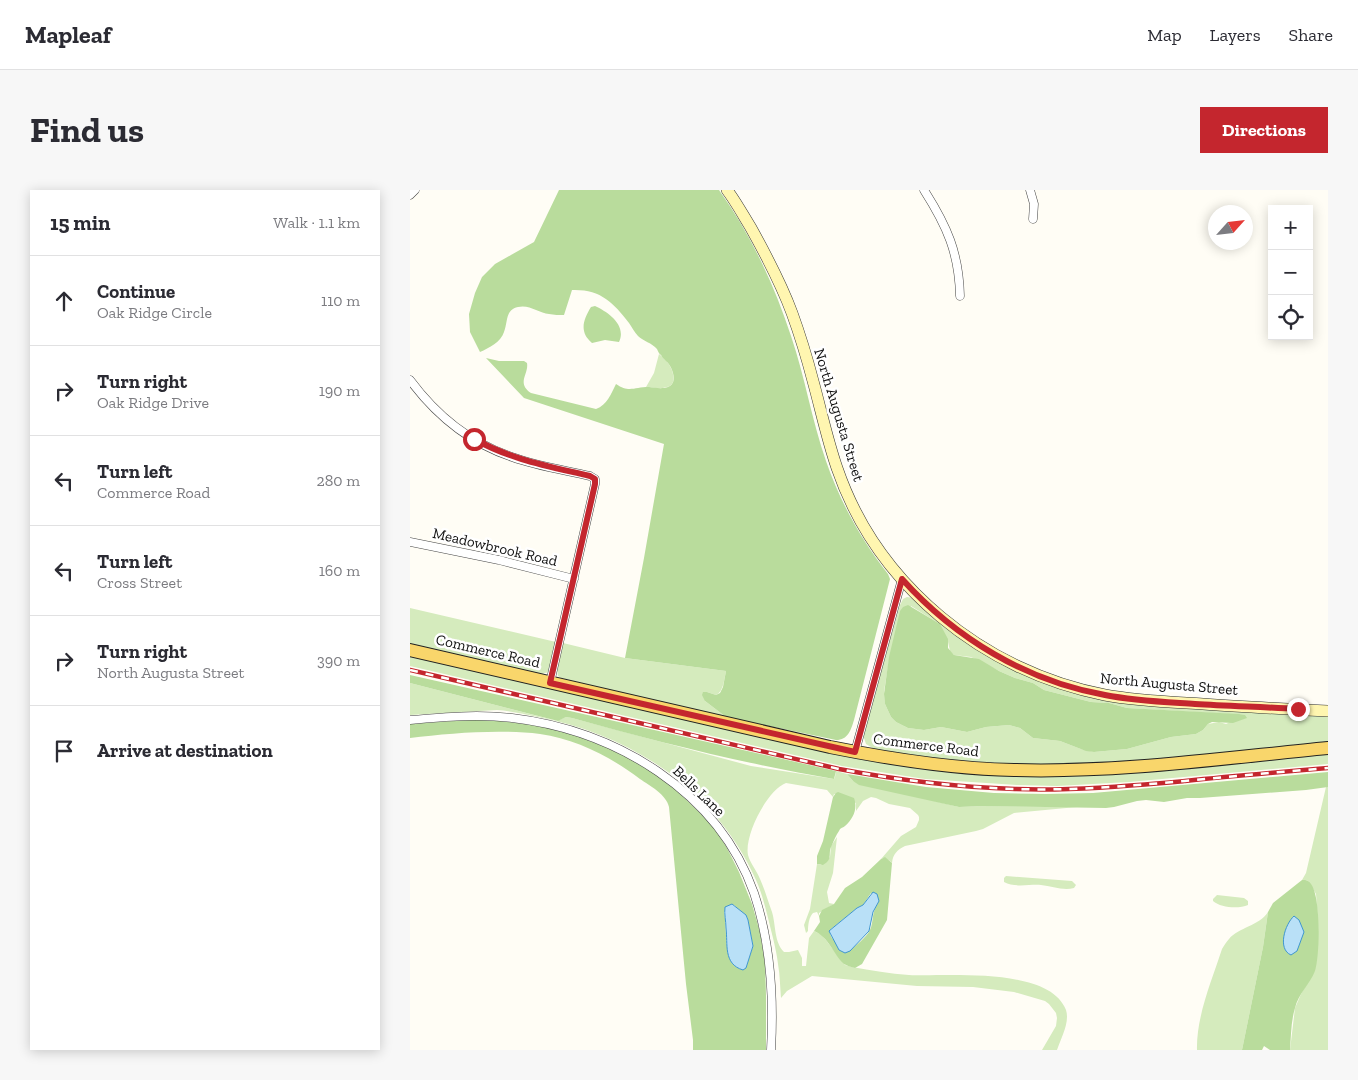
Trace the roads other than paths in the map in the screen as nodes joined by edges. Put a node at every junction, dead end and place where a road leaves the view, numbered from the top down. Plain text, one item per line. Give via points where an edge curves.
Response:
1 (414, 190) edge
2 (727, 190) edge
3 (924, 190) edge
4 (1030, 190) edge
5 (410, 195) edge
6 (1033, 219) dead end
7 (960, 296) dead end
8 (410, 380) edge
9 (410, 542) edge
10 (574, 579) junction
11 (902, 579) junction
12 (410, 650) edge
13 (550, 683) junction
14 (1328, 711) edge
15 (410, 720) edge
16 (1328, 748) edge
17 (855, 752) junction
18 (771, 1050) edge

1 - 5 street
2 - 11 main road, North Augusta Street via 764,251 792,312 846,491 871,538
3 - 7 street via 942,218 954,252
4 - 6 street via 1034,204
8 - 10 street via 439,414 484,445 520,460 595,479
9 - 10 street, Meadowbrook Road
10 - 13 street
11 - 14 main road, North Augusta Street via 934,612 975,643 1057,682 1097,694 1132,699
11 - 17 street
12 - 13 main road, Commerce Road
13 - 17 main road, Commerce Road
15 - 18 street, Bells Lane via 502,717 572,730 634,756 688,795 728,842 755,898 768,952
16 - 17 main road, Commerce Road via 1046,771 945,766

